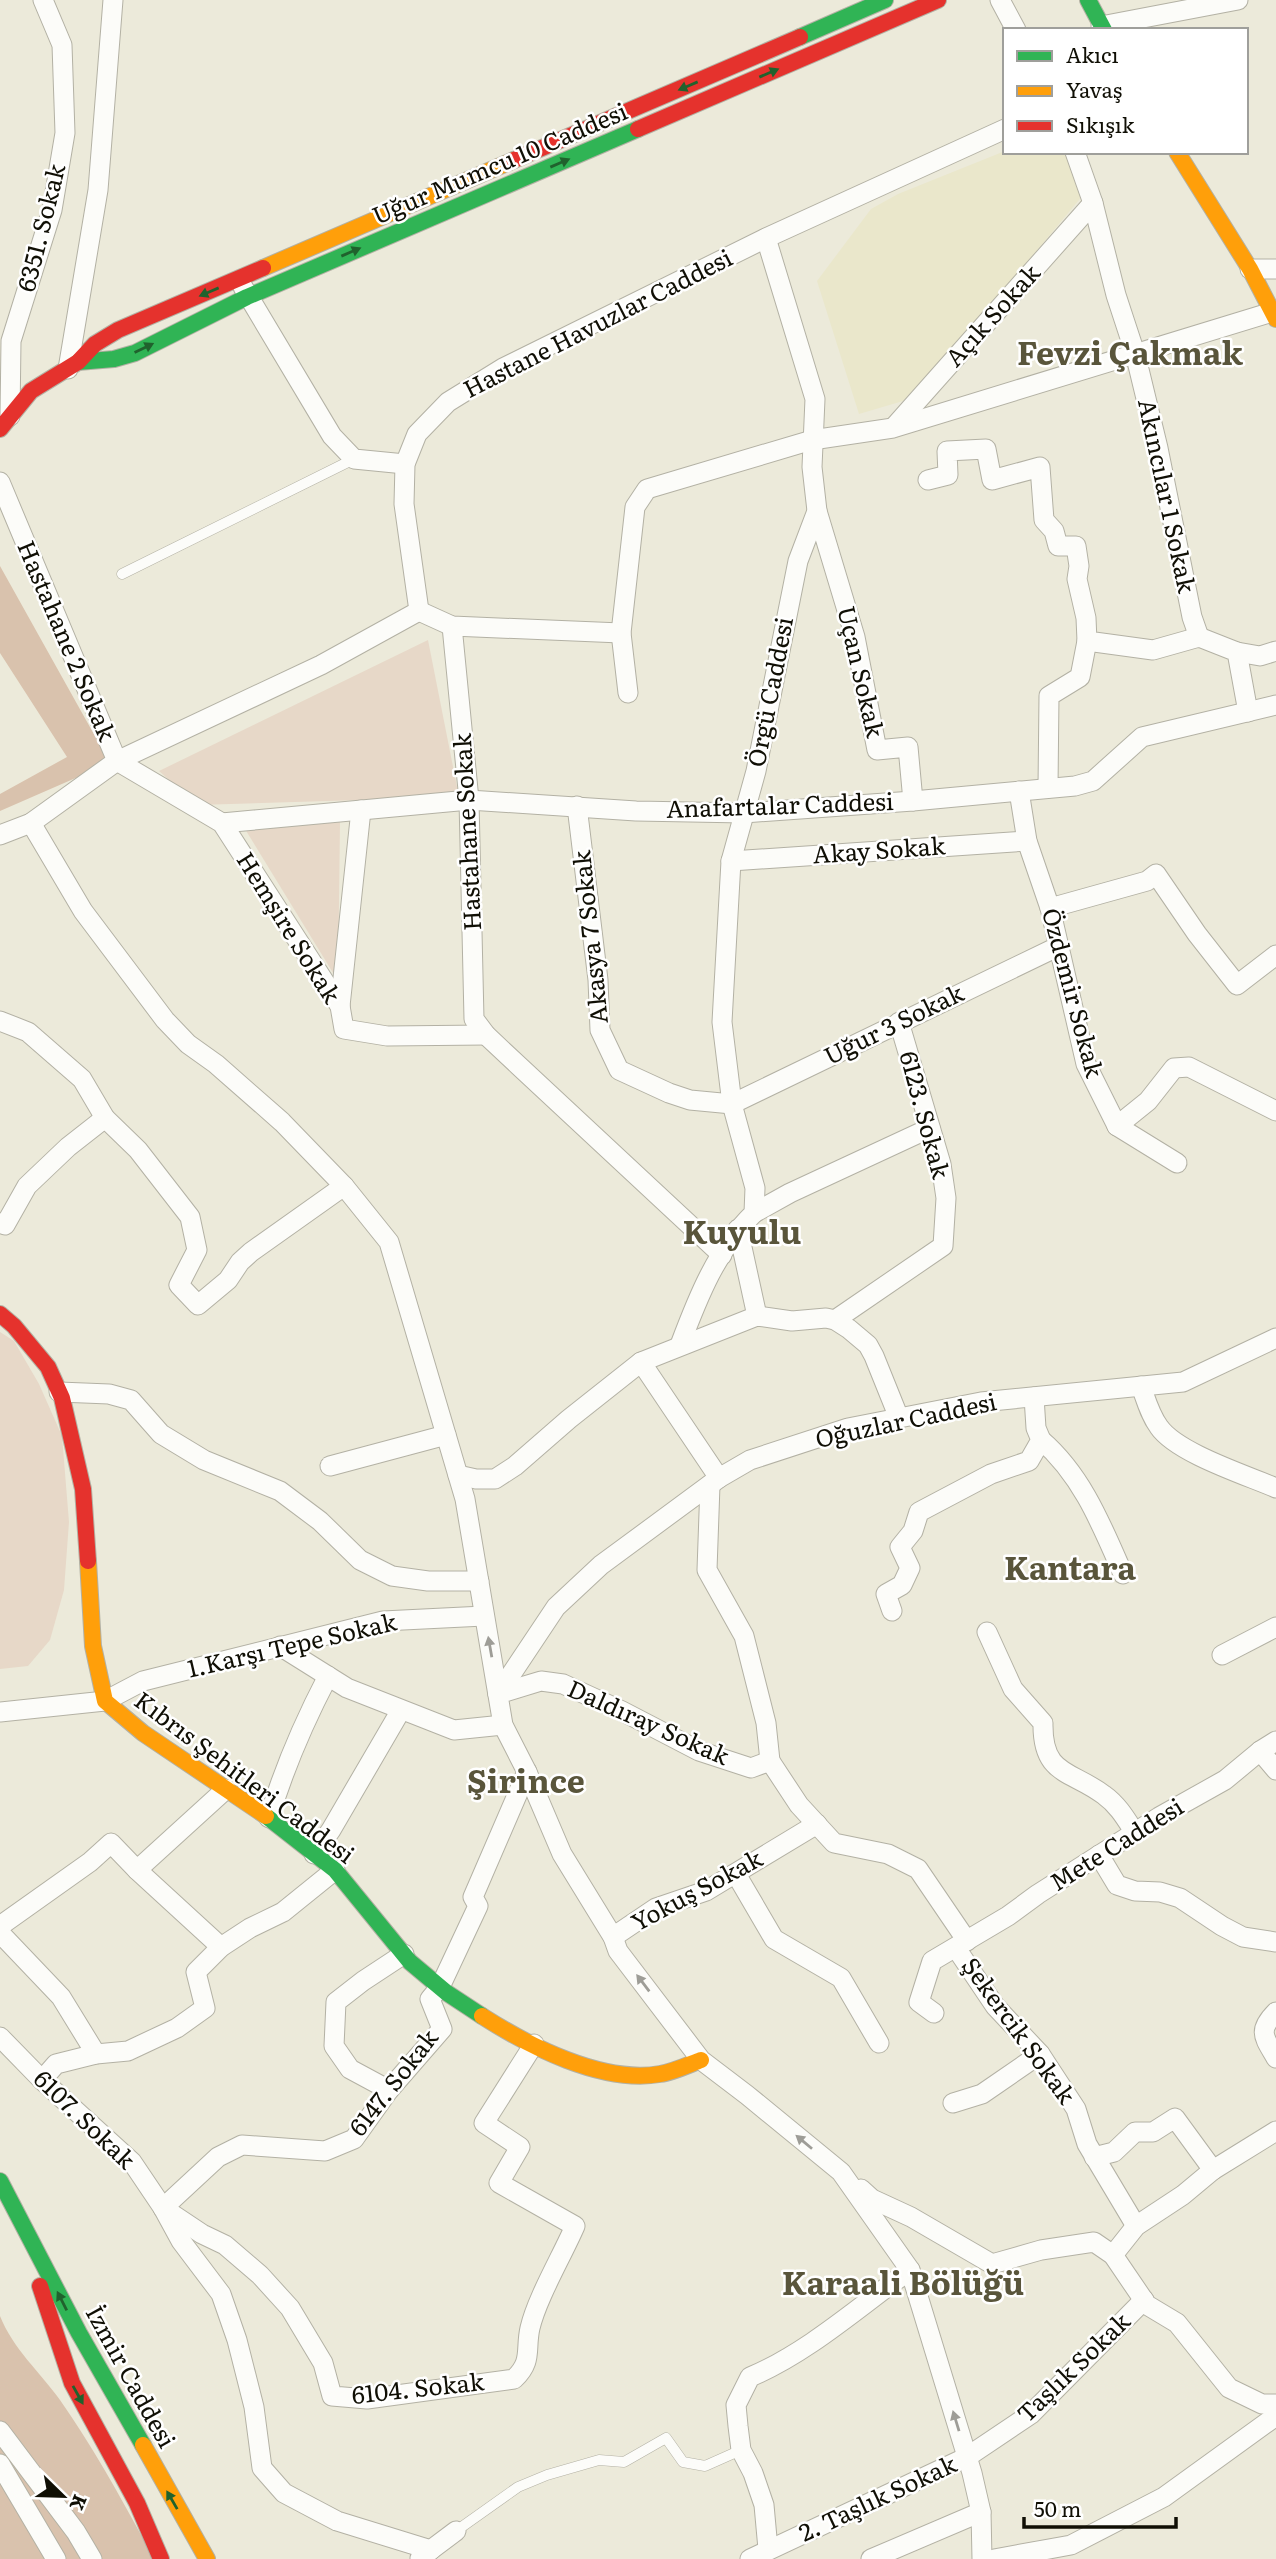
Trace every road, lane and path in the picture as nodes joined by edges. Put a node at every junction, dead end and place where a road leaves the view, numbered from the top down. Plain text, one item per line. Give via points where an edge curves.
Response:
1 (43, 0) edge
2 (113, 0) edge
3 (885, 0) edge
4 (939, 0) edge
5 (1000, 0) edge
6 (1088, 0) edge
7 (1238, 0) edge
8 (1015, 28) edge
9 (1102, 28) edge
10 (1003, 130) edge
11 (1076, 154) edge
12 (1178, 154) edge
13 (1093, 203) junction
14 (766, 238) junction
15 (1250, 269) junction
16 (1276, 269) edge
17 (243, 288) junction
18 (1274, 316) edge
19 (1135, 353) junction
20 (73, 365) junction
21 (3, 426) edge
22 (893, 428) junction
23 (813, 439) junction
24 (354, 459) junction
25 (405, 464) junction
26 (928, 480) dead end
27 (0, 482) edge
28 (817, 511) junction
29 (122, 574) dead end
30 (419, 611) junction
31 (452, 626) junction
32 (621, 633) junction
33 (1199, 637) junction
34 (1087, 640) junction
35 (1276, 651) edge
36 (1237, 652) junction
37 (628, 693) dead end
38 (1276, 705) edge
39 (1248, 712) junction
40 (117, 761) junction
41 (1048, 788) junction
42 (1019, 791) junction
43 (469, 800) junction
44 (913, 801) junction
45 (577, 806) junction
46 (361, 810) junction
47 (744, 813) junction
48 (30, 823) junction
49 (222, 823) junction
50 (0, 835) edge
51 (1027, 841) junction
52 (731, 861) junction
53 (1050, 908) junction
54 (1057, 947) junction
55 (1276, 955) edge
56 (340, 1006) junction
57 (0, 1021) edge
58 (899, 1022) junction
59 (486, 1035) junction
60 (732, 1104) junction
61 (1276, 1111) edge
62 (105, 1118) junction
63 (1117, 1126) junction
64 (930, 1128) junction
65 (1177, 1163) dead end
66 (344, 1186) junction
67 (754, 1213) junction
68 (0, 1223) edge
69 (738, 1229) junction
70 (722, 1255) junction
71 (0, 1314) edge
72 (757, 1316) junction
73 (835, 1320) junction
74 (1276, 1338) edge
75 (680, 1345) junction
76 (641, 1362) junction
77 (1141, 1386) junction
78 (60, 1392) junction
79 (1034, 1397) junction
80 (899, 1418) junction
81 (446, 1435) junction
82 (1041, 1440) junction
83 (330, 1466) dead end
84 (458, 1475) junction
85 (714, 1482) junction
86 (1276, 1488) edge
87 (1124, 1574) dead end
88 (478, 1581) junction
89 (892, 1611) dead end
90 (484, 1616) junction
91 (1276, 1626) edge
92 (987, 1632) dead end
93 (279, 1646) junction
94 (1222, 1655) dead end
95 (328, 1676) junction
96 (498, 1694) junction
97 (105, 1701) junction
98 (401, 1710) junction
99 (0, 1712) edge
100 (503, 1725) junction
101 (1268, 1746) edge
102 (770, 1761) junction
103 (1276, 1770) edge
104 (527, 1772) junction
105 (226, 1789) junction
106 (269, 1818) junction
107 (817, 1824) junction
108 (1135, 1833) junction
109 (314, 1854) junction
110 (1099, 1855) junction
111 (137, 1870) junction
112 (335, 1870) junction
113 (736, 1874) junction
114 (0, 1926) edge
115 (0, 1933) edge
116 (613, 1937) junction
117 (1276, 1942) edge
118 (962, 1944) junction
119 (221, 1947) junction
120 (404, 1954) junction
121 (440, 1987) junction
122 (934, 2012) dead end
123 (1276, 2012) edge
124 (0, 2037) edge
125 (879, 2043) dead end
126 (534, 2045) junction
127 (96, 2054) junction
128 (1040, 2054) junction
129 (1276, 2058) edge
130 (701, 2060) junction
131 (42, 2080) junction
132 (389, 2090) junction
133 (953, 2103) dead end
134 (1276, 2131) edge
135 (1094, 2157) junction
136 (1213, 2170) junction
137 (841, 2172) junction
138 (0, 2181) edge
139 (163, 2208) junction
140 (18, 2214) junction
141 (1136, 2226) junction
142 (1112, 2255) junction
143 (910, 2270) junction
144 (1144, 2300) junction
145 (1276, 2404) edge
146 (1276, 2416) edge
147 (0, 2431) edge
148 (741, 2450) junction
149 (967, 2458) junction
150 (0, 2464) edge
151 (981, 2512) junction
152 (456, 2531) joint
153 (768, 2549) junction
154 (425, 2555) edge
155 (56, 2559) edge
156 (92, 2559) edge
157 (161, 2559) edge
158 (206, 2559) edge
159 (750, 2559) edge
160 (871, 2559) edge
161 (982, 2559) edge
162 (994, 2559) edge

1 - 21 street, 6351. Sokak via 62,45 65,133 52,209 11,341
2 - 20 street via 98,190
3 -> 17 street, Uğur Mumcu 10 Caddesi
17 -> 4 street, Uğur Mumcu 10 Caddesi
5 - 8 street
6 - 9 street
7 - 9 street
10 - 14 street, Hastane Havuzlar Caddesi
11 - 13 street, Akıncılar 1 Sokak
12 - 15 street
13 - 19 street, Akıncılar 1 Sokak
13 - 22 street, Açık Sokak
14 - 23 street, Örgü Caddesi via 815,399
14 - 25 street, Hastane Havuzlar Caddesi via 516,361 448,402 417,434
15 - 16 street
15 - 18 street
17 -> 20 street, Uğur Mumcu 10 Caddesi via 106,336
20 -> 17 street, Uğur Mumcu 10 Caddesi via 135,353
17 - 24 street via 332,436
18 - 19 street
19 - 22 street
19 - 33 street, Akıncılar 1 Sokak
20 - 21 street, Uğur Mumcu 10 Caddesi via 31,391
22 - 23 street
23 - 28 street, Örgü Caddesi via 811,467
23 - 32 street via 647,489 635,507
24 - 25 street
24 - 29 lane
25 - 30 street, Hastane Havuzlar Caddesi via 404,504
26 - 34 street via 948,475 947,451 986,449 992,480 1040,467 1044,520 1054,531 1058,546 1076,545
27 - 40 street, Hastahane 2 Sokak
28 - 44 street, Uçan Sokak via 855,637 877,750 908,747
28 - 47 street, Örgü Caddesi via 798,561
30 - 31 street
30 - 40 street via 321,665
31 - 32 street
31 - 43 street, Hastahane Sokak
32 - 37 street
33 - 34 street via 1153,650
33 - 36 street
34 - 41 street via 1080,677 1049,696
35 - 36 street via 1260,656
36 - 39 street
38 - 39 street, Anafartalar Caddesi
39 - 41 street, Anafartalar Caddesi via 1142,737 1093,781
40 - 48 street
40 - 49 street, Hemşire Sokak
41 - 42 street, Anafartalar Caddesi
42 - 44 street, Anafartalar Caddesi
42 - 51 street, Özdemir Sokak
43 - 45 street, Anafartalar Caddesi
43 - 46 street, Anafartalar Caddesi
43 - 59 street, Hastahane Sokak via 474,1018
44 - 47 street, Anafartalar Caddesi
45 - 47 street, Anafartalar Caddesi
45 - 60 street, Akasya 7 Sokak via 600,1030 619,1070 690,1100
46 - 49 street, Anafartalar Caddesi
46 - 56 street
47 - 52 street, Örgü Caddesi
48 - 50 street
48 - 66 street via 83,911 165,1020 282,1122
49 - 56 street, Hemşire Sokak
51 - 52 street, Akay Sokak
51 - 53 street, Özdemir Sokak
52 - 60 street, Örgü Caddesi via 722,1022
53 - 54 street, Özdemir Sokak
53 - 55 street via 1147,881 1156,874 1237,985
54 - 58 street, Uğur 3 Sokak
54 - 63 street, Özdemir Sokak via 1086,1064
56 - 59 street, Hemşire Sokak via 344,1029 387,1036
57 - 62 street via 28,1031 82,1080
58 - 60 street, Uğur 3 Sokak
58 - 64 street, 6123. Sokak
59 - 70 street
60 - 67 street, Örgü Caddesi via 755,1188
61 - 63 street via 1182,1066 1174,1068 1148,1101
62 - 66 street via 138,1150 190,1217 197,1250 179,1285 198,1306 251,1252
62 - 68 street via 27,1186 5,1225
63 - 65 street
64 - 67 street
64 - 73 street, 6123. Sokak via 946,1198 943,1246
66 - 81 street via 389,1242
67 - 69 street
69 - 70 street
69 - 72 street
70 - 75 street via 702,1287
71 - 78 street, Kıbrıs Şehitleri Caddesi via 48,1367
72 - 73 street
72 - 75 street
73 - 80 street via 868,1345
74 - 77 street, Oğuzlar Caddesi via 1183,1382
75 - 76 street
76 - 84 street via 495,1479
76 - 85 street
77 - 79 street, Oğuzlar Caddesi
77 - 86 street via 1166,1436
78 - 88 street via 131,1400 162,1434 204,1460 280,1491 360,1560 392,1576
78 - 97 street, Kıbrıs Şehitleri Caddesi via 83,1489 93,1646
79 - 80 street, Oğuzlar Caddesi
79 - 82 street
80 - 85 street, Oğuzlar Caddesi via 848,1428 750,1460
81 - 83 street
81 - 84 street
82 - 87 street via 1075,1478
82 - 89 street via 1028,1461 991,1474 919,1512 913,1531 900,1547 910,1568 902,1585 886,1594
84 - 88 street
85 - 96 street, Oğuzlar Caddesi via 620,1549 556,1607
85 - 102 street via 707,1570 744,1636 766,1723
88 - 90 street
90 - 93 street, 1.Karşı Tepe Sokak via 383,1621
96 -> 90 street
91 - 94 street
92 - 108 street via 1013,1689 1043,1723 1043,1743 1053,1764 1102,1793
93 - 95 street
93 - 97 street, 1.Karşı Tepe Sokak via 143,1681
95 - 98 street
95 - 106 street via 283,1771
96 - 100 street
96 - 102 street, Daldıray Sokak via 541,1681 563,1684 699,1751 751,1768
97 - 99 street
97 - 105 street, Kıbrıs Şehitleri Caddesi
98 - 100 street via 454,1730
98 - 109 street
100 - 104 street
101 - 103 street
101 - 108 street, Mete Caddesi via 1225,1780
102 - 107 street
104 - 116 street via 562,1853
104 - 121 street via 473,1897 478,1906
105 - 106 street, Kıbrıs Şehitleri Caddesi
105 - 111 street
106 - 109 street, Kıbrıs Şehitleri Caddesi
107 - 113 street, Yokuş Sokak
107 - 118 street via 834,1843 888,1854 918,1869
108 - 110 street, Mete Caddesi
109 - 112 street, Kıbrıs Şehitleri Caddesi
110 - 117 street via 1117,1885 1180,1898 1243,1937
110 - 118 street, Mete Caddesi
111 - 114 street via 111,1843
111 - 119 street
112 - 119 street via 283,1912
112 - 120 street, Kıbrıs Şehitleri Caddesi
113 - 116 street, Yokuş Sokak via 706,1891 656,1908
113 - 125 street via 774,1940 841,1978
115 - 127 street via 61,1997
130 -> 116 street via 618,1951
118 - 122 street, Mete Caddesi via 932,1961 919,2002
118 - 128 street, Şekercik Sokak via 995,2006
119 - 127 street via 196,1972 205,2008 177,2028 128,2051
120 - 121 street, Kıbrıs Şehitleri Caddesi
120 - 132 street via 336,2002 334,2046 351,2069
121 - 126 street, Kıbrıs Şehitleri Caddesi
121 - 132 street, 6147. Sokak via 430,1999 442,2029
123 - 129 street via 1265,2024 1263,2036
124 - 131 street, 6107. Sokak
126 - 130 street, Kıbrıs Şehitleri Caddesi via 619,2075 660,2074
126 - 139 street, 6104. Sokak via 484,2123 520,2147 499,2183 575,2226 530,2329 523,2371 514,2379 368,2399 332,2396 323,2363 290,2308 225,2245
127 - 131 street via 56,2063
128 - 133 street via 982,2094
128 - 135 street, Şekercik Sokak via 1076,2109
137 -> 130 street
131 - 139 street, 6107. Sokak via 132,2162
132 - 139 street, 6147. Sokak via 354,2138 325,2151 242,2145 218,2157
134 - 136 street
135 - 136 street via 1114,2152 1135,2132 1153,2132 1175,2118
135 - 141 street, Şekercik Sokak
136 - 141 street
137 - 142 street via 872,2199 992,2264 1094,2242
137 - 143 street
138 - 140 street, İzmir Caddesi
139 - 154 street, 6107. Sokak via 181,2241 221,2294 254,2407 262,2468 284,2493 337,2521
140 -> 157 street, İzmir Caddesi via 72,2383 138,2503
158 -> 140 street, İzmir Caddesi
141 - 142 street
142 - 144 street
143 - 148 street via 823,2334 750,2377 736,2405
149 -> 143 street
144 - 145 street via 1177,2323 1229,2388 1262,2404
144 - 149 street, Taşlık Sokak via 1031,2414
146 - 162 street via 1164,2497 1071,2545
147 - 156 street
148 - 152 lane via 705,2466 683,2462 666,2438 624,2462 599,2460 517,2487
148 - 153 street via 764,2505
149 - 151 street
149 - 153 street, 2. Taşlık Sokak
150 - 155 street
151 - 160 street
151 - 161 street
152 - 154 street
153 - 159 street, 2. Taşlık Sokak

